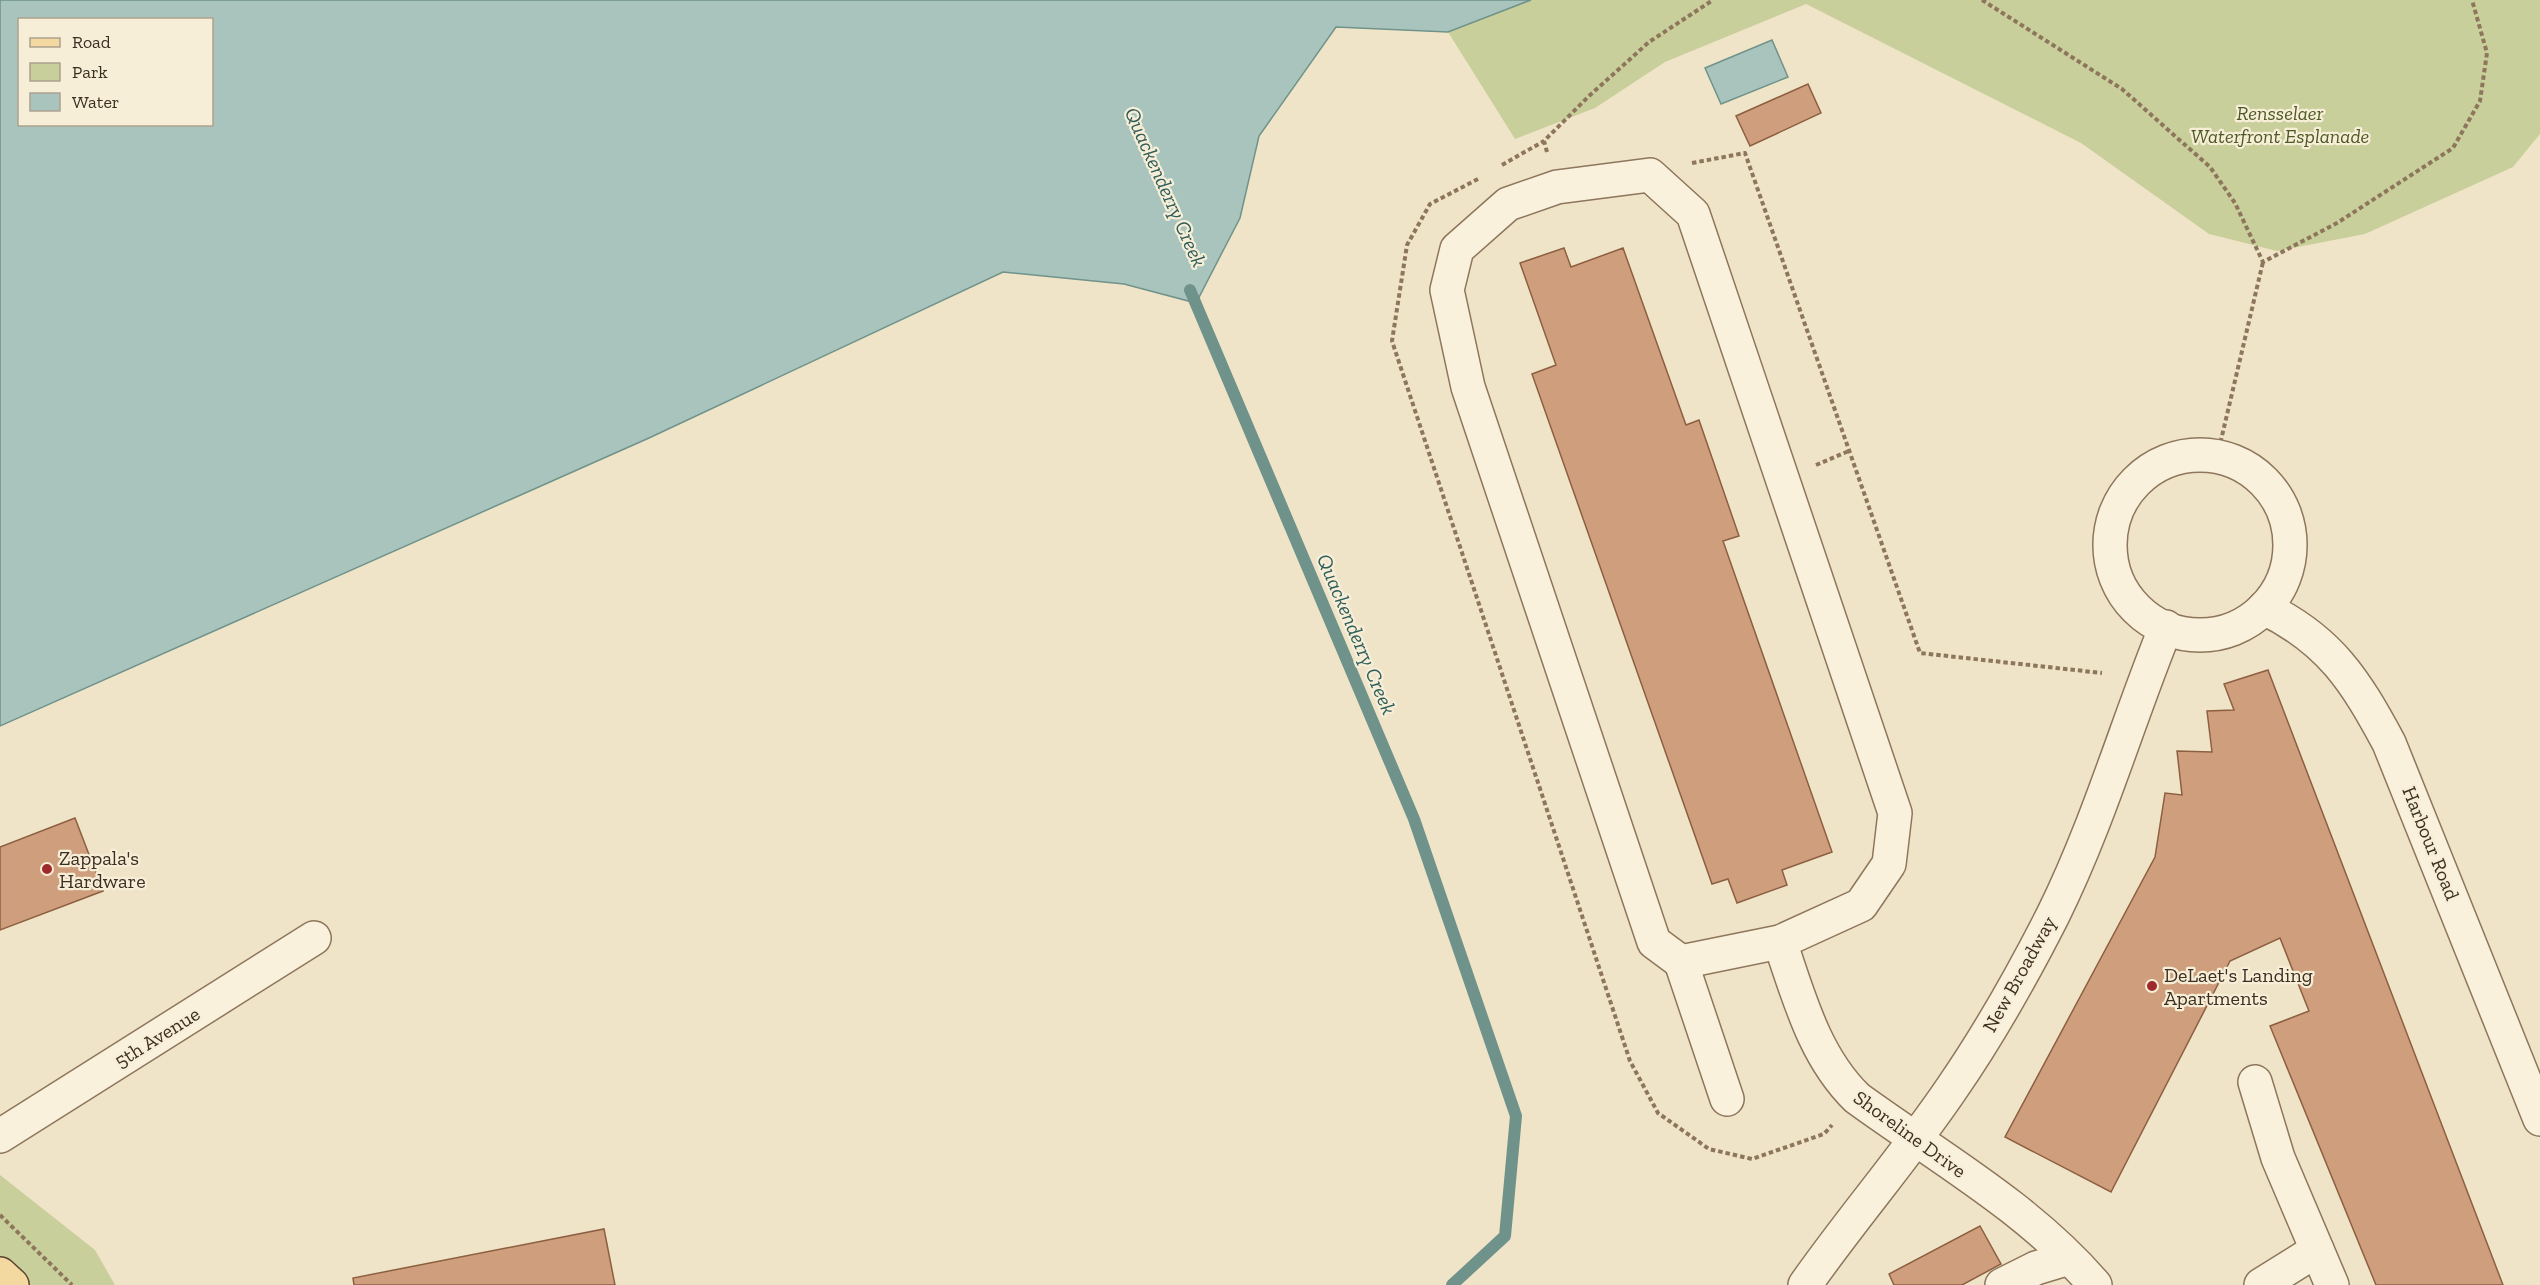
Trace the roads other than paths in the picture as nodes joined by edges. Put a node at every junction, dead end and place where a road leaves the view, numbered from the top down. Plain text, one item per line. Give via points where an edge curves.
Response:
1 (2264, 608) junction
2 (2166, 627) junction
3 (314, 938) dead end
4 (1780, 942) junction
5 (1681, 962) junction
6 (2255, 1082) dead end
7 (1727, 1099) dead end
8 (2540, 1119) edge
9 (0, 1136) edge
10 (1915, 1140) junction
11 (2317, 1250) junction
12 (2070, 1258) junction
13 (0, 1274) edge
14 (12, 1285) edge
15 (1805, 1285) edge
16 (2002, 1285) edge
17 (2095, 1285) edge
18 (2261, 1285) edge
19 (2332, 1285) edge

1 - 2 street via 2220,632 2202,635
1 - 2 street via 2284,579 2289,563 2286,523 2270,488 2239,464 2217,457 2188,455 2161,462 2143,476 2115,513 2110,536 2115,578 2136,609
1 - 8 street, Harbour Road via 2296,624 2325,648 2358,689 2389,742
2 - 10 street, New Broadway via 2096,820 2053,914 1986,1035
3 - 9 street, 5th Avenue
4 - 5 street
4 - 5 street via 1861,904 1890,864 1894,813 1694,214 1650,174 1557,187 1508,204 1457,249 1447,290 1468,387 1654,942
4 - 10 street, Shoreline Drive via 1806,1018 1827,1062 1857,1098
5 - 7 street
6 - 11 street via 2278,1158
10 - 12 street, Shoreline Drive via 1997,1197
10 - 15 street, New Broadway
11 - 18 street
11 - 19 street
12 - 16 street via 2036,1268
12 - 17 street, Shoreline Drive
13 - 14 main road

